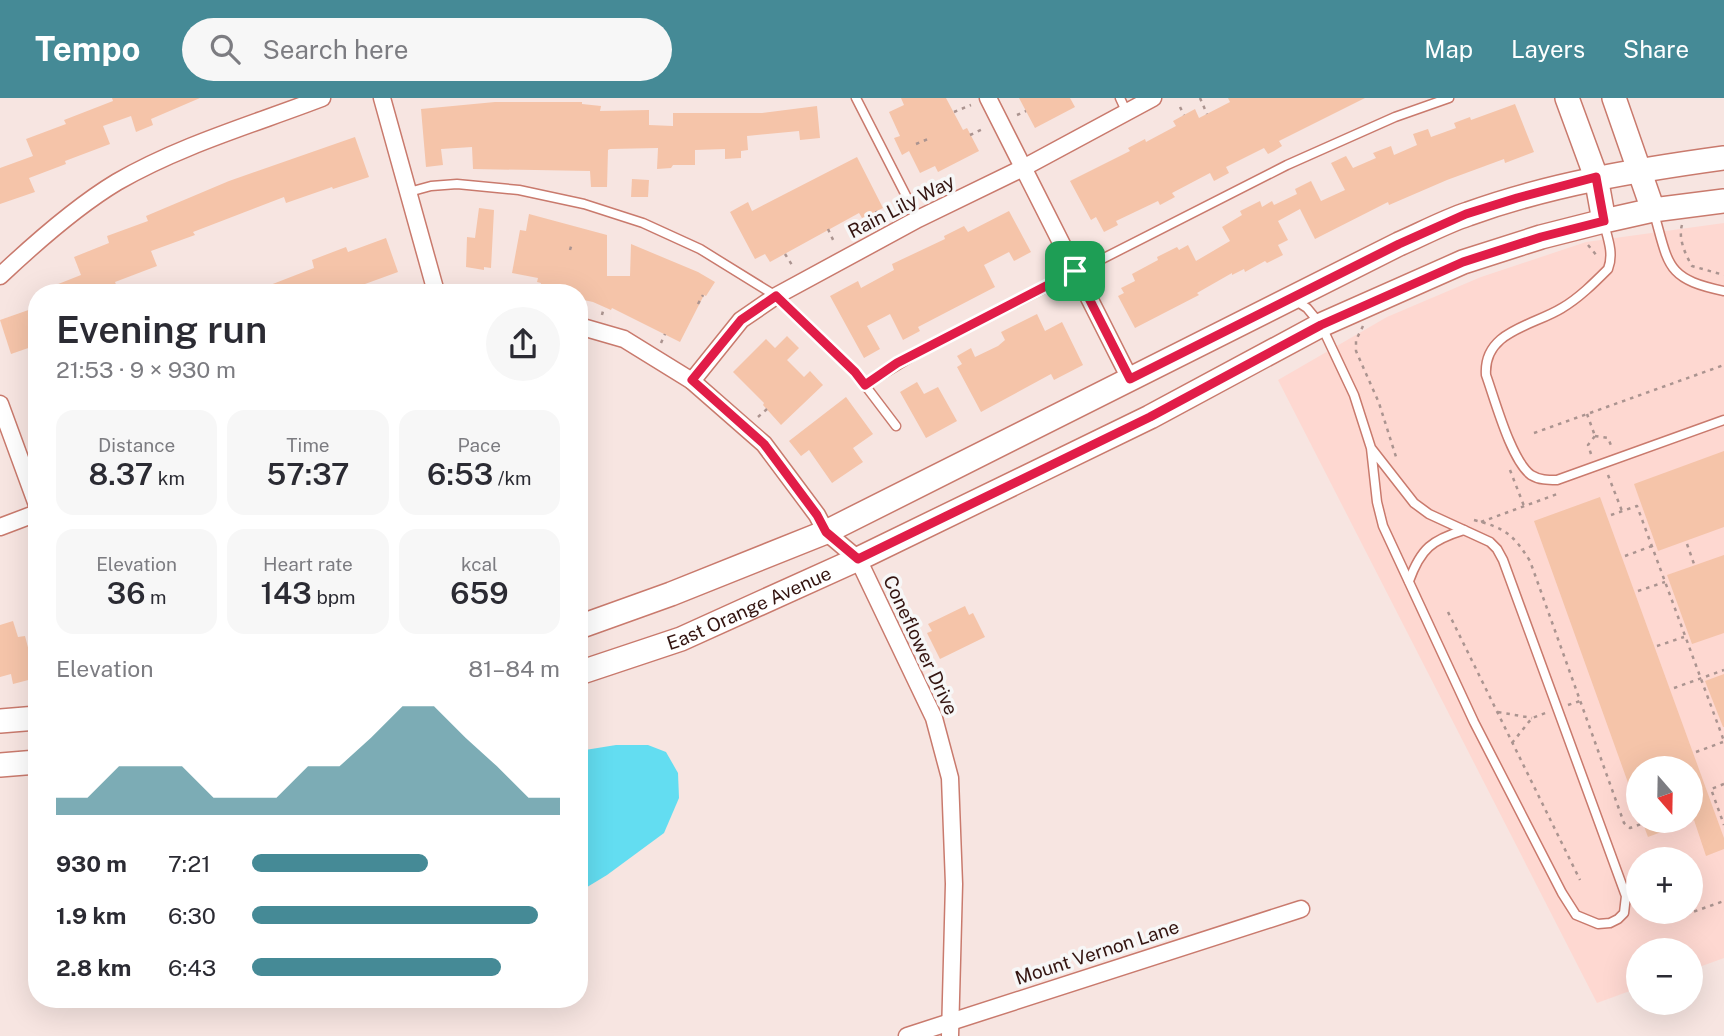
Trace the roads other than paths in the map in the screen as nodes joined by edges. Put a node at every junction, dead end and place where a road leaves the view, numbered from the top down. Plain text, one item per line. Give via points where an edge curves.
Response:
1 (322, 98) edge
2 (382, 98) edge
3 (856, 98) edge
4 (988, 98) edge
5 (1153, 98) edge
6 (1567, 98) edge
7 (1614, 98) edge
8 (1445, 99) edge
9 (1123, 105) edge
10 (1724, 159) edge
11 (1023, 168) junction
12 (1641, 169) junction
13 (1596, 177) junction
14 (409, 192) junction
15 (1724, 201) edge
16 (1653, 210) junction
17 (918, 219) junction
18 (1604, 221) junction
19 (1075, 271) junction
20 (0, 276) edge
21 (434, 284) edge
22 (1724, 291) edge
23 (776, 296) junction
24 (1292, 298) junction
25 (1321, 325) junction
26 (588, 328) edge
27 (1130, 379) junction
28 (692, 380) junction
29 (865, 385) junction
30 (0, 404) edge
31 (1724, 420) edge
32 (896, 426) dead end
33 (1371, 447) junction
34 (28, 480) edge
35 (864, 513) junction
36 (28, 516) edge
37 (0, 527) edge
38 (1464, 530) junction
39 (826, 532) junction
40 (858, 559) junction
41 (1409, 581) junction
42 (588, 624) edge
43 (588, 670) edge
44 (28, 719) edge
45 (0, 721) edge
46 (28, 763) edge
47 (0, 765) edge
48 (1301, 909) dead end
49 (950, 1029) edge
50 (906, 1036) edge

1 - 20 street via 162,158 116,183 29,248
2 - 14 street
3 - 17 lane
4 - 11 street
5 - 9 street, Rain Lily Way
6 - 13 street
7 - 12 street
8 - 19 lane via 1287,165
9 - 11 street, Rain Lily Way
10 - 12 street, East Orange Avenue
11 - 17 street, Rain Lily Way
11 - 19 street
12 - 13 street, East Orange Avenue
12 - 16 street
13 - 18 street
13 - 24 street, East Orange Avenue via 1466,214
14 - 21 street
14 - 23 lane via 457,184 520,190 584,204 643,223 700,249
15 - 16 street, East Orange Avenue
16 - 18 street, East Orange Avenue
16 - 22 lane via 1674,270 1695,285
17 - 23 street, Rain Lily Way
18 - 25 street, East Orange Avenue via 1463,262
18 - 31 lane via 1610,244 1608,269 1565,307 1504,336 1485,364 1516,458 1539,479 1557,480
19 - 27 street
19 - 29 lane via 897,363
23 - 28 street, Rain Lily Way via 741,320
23 - 29 lane
24 - 25 lane
24 - 27 street, East Orange Avenue
25 - 33 lane via 1354,395
25 - 40 street, East Orange Avenue via 1150,417
26 - 28 street, Coneflower Drive via 624,338
27 - 35 street, East Orange Avenue
28 - 39 street, Coneflower Drive via 764,444
29 - 32 lane
30 - 34 street
33 - 38 lane via 1414,503
33 - 41 lane via 1383,526
35 - 39 street, East Orange Avenue
35 - 40 street via 859,521
36 - 37 street
38 - 41 lane via 1427,547
38 - 41 lane via 1497,549 1513,584 1626,896 1624,913 1618,919 1611,923 1587,921 1576,915 1562,893 1474,722
39 - 40 street, Coneflower Drive
39 - 42 street, East Orange Avenue
40 - 43 street, East Orange Avenue via 681,639
40 - 49 street, Coneflower Drive via 934,718 950,778 954,884
44 - 45 street
46 - 47 street
48 - 49 street, Mount Vernon Lane
49 - 50 street, Mount Vernon Lane

